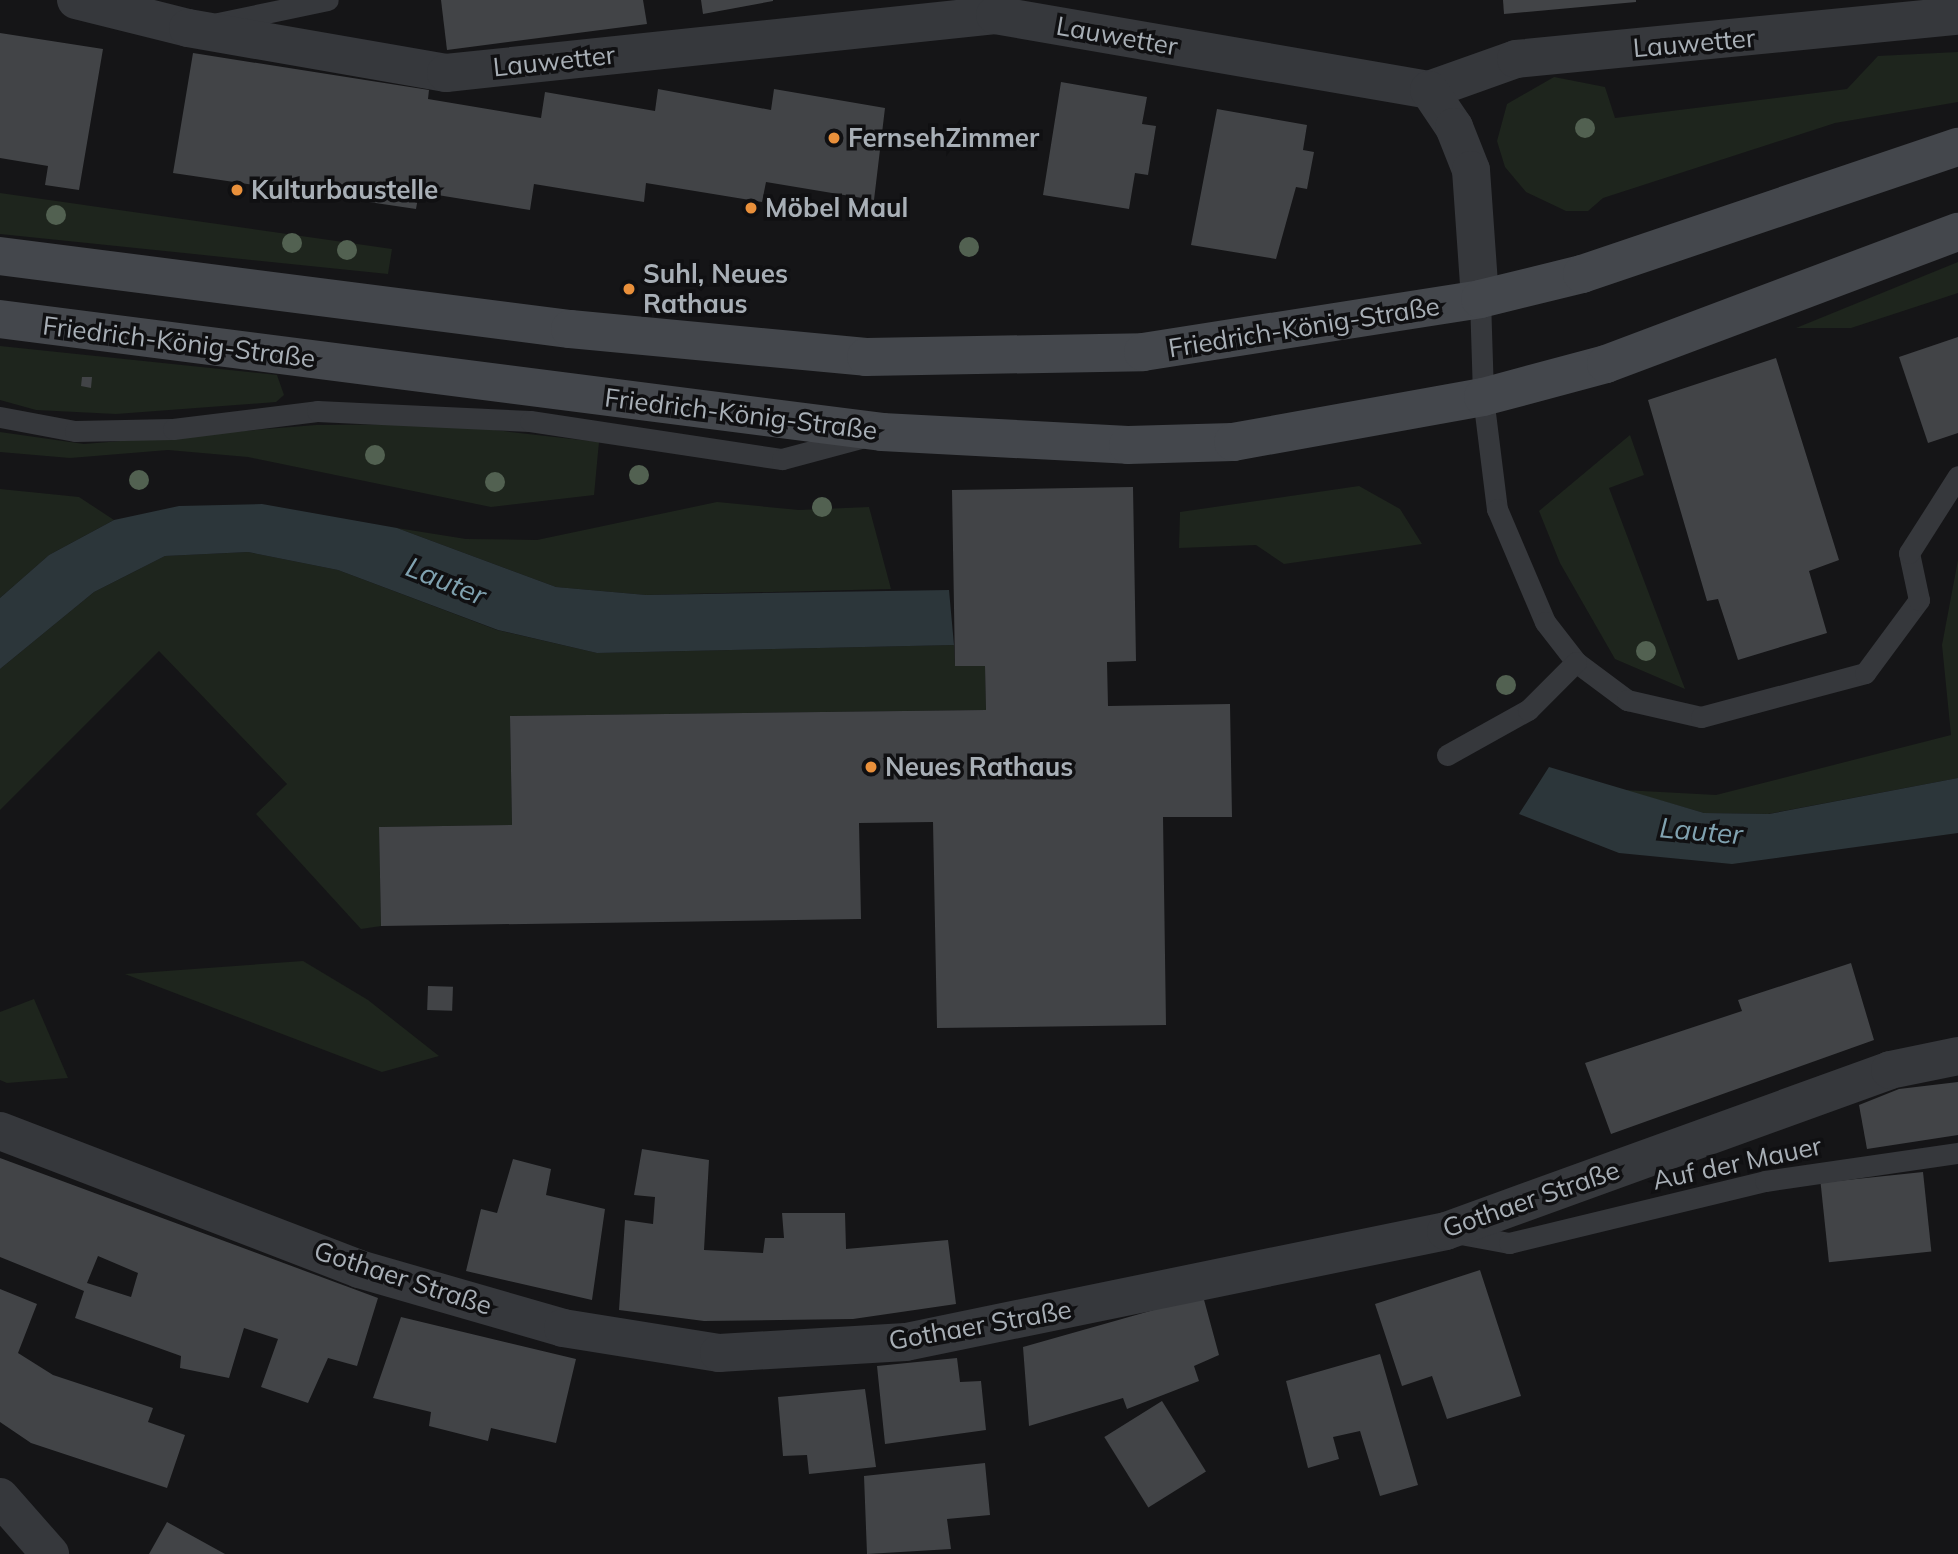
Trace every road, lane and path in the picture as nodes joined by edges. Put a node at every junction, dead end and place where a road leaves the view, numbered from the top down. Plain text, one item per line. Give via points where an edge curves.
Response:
1 (76, 0) edge
2 (328, 0) edge
3 (1958, 16) edge
4 (188, 28) junction
5 (1429, 90) junction
6 (1958, 147) edge
7 (1958, 232) edge
8 (0, 256) edge
9 (1480, 299) junction
10 (0, 319) edge
11 (1483, 397) junction
12 (0, 417) edge
13 (882, 432) junction
14 (1958, 476) edge
15 (1576, 662) junction
16 (1447, 755) dead end
17 (1958, 1056) edge
18 (0, 1131) edge
19 (1958, 1153) edge
20 (1446, 1231) junction
21 (0, 1497) edge
22 (50, 1554) edge

1 - 4 street, Lauwetter
2 - 4 lane
3 - 5 street, Lauwetter via 1516,59
4 - 5 street, Lauwetter via 446,73 995,15
5 - 9 street via 1471,170
6 - 9 main road, Friedrich-König-Straße via 1686,243
7 - 11 main road, Friedrich-König-Straße via 1606,364
8 - 9 main road, Friedrich-König-Straße via 556,327 866,357 1143,352
9 - 11 lane, Friedrich-König-Straße
10 - 13 main road, Friedrich-König-Straße
11 - 13 main road, Friedrich-König-Straße via 1233,442 1128,445
11 - 15 lane, Friedrich-König-Straße via 1497,509 1545,622
12 - 13 lane via 75,430 173,429 317,411 476,418 782,459
14 - 15 lane, Friedrich-König-Straße via 1909,553 1919,600 1865,673 1700,717 1627,700
15 - 16 lane via 1528,710
17 - 20 street, Gothaer Straße via 1890,1070
18 - 20 street, Gothaer Straße via 359,1269 563,1328 719,1353 906,1342
19 - 20 lane, Auf der Mauer via 1765,1181 1509,1243
21 - 22 street

